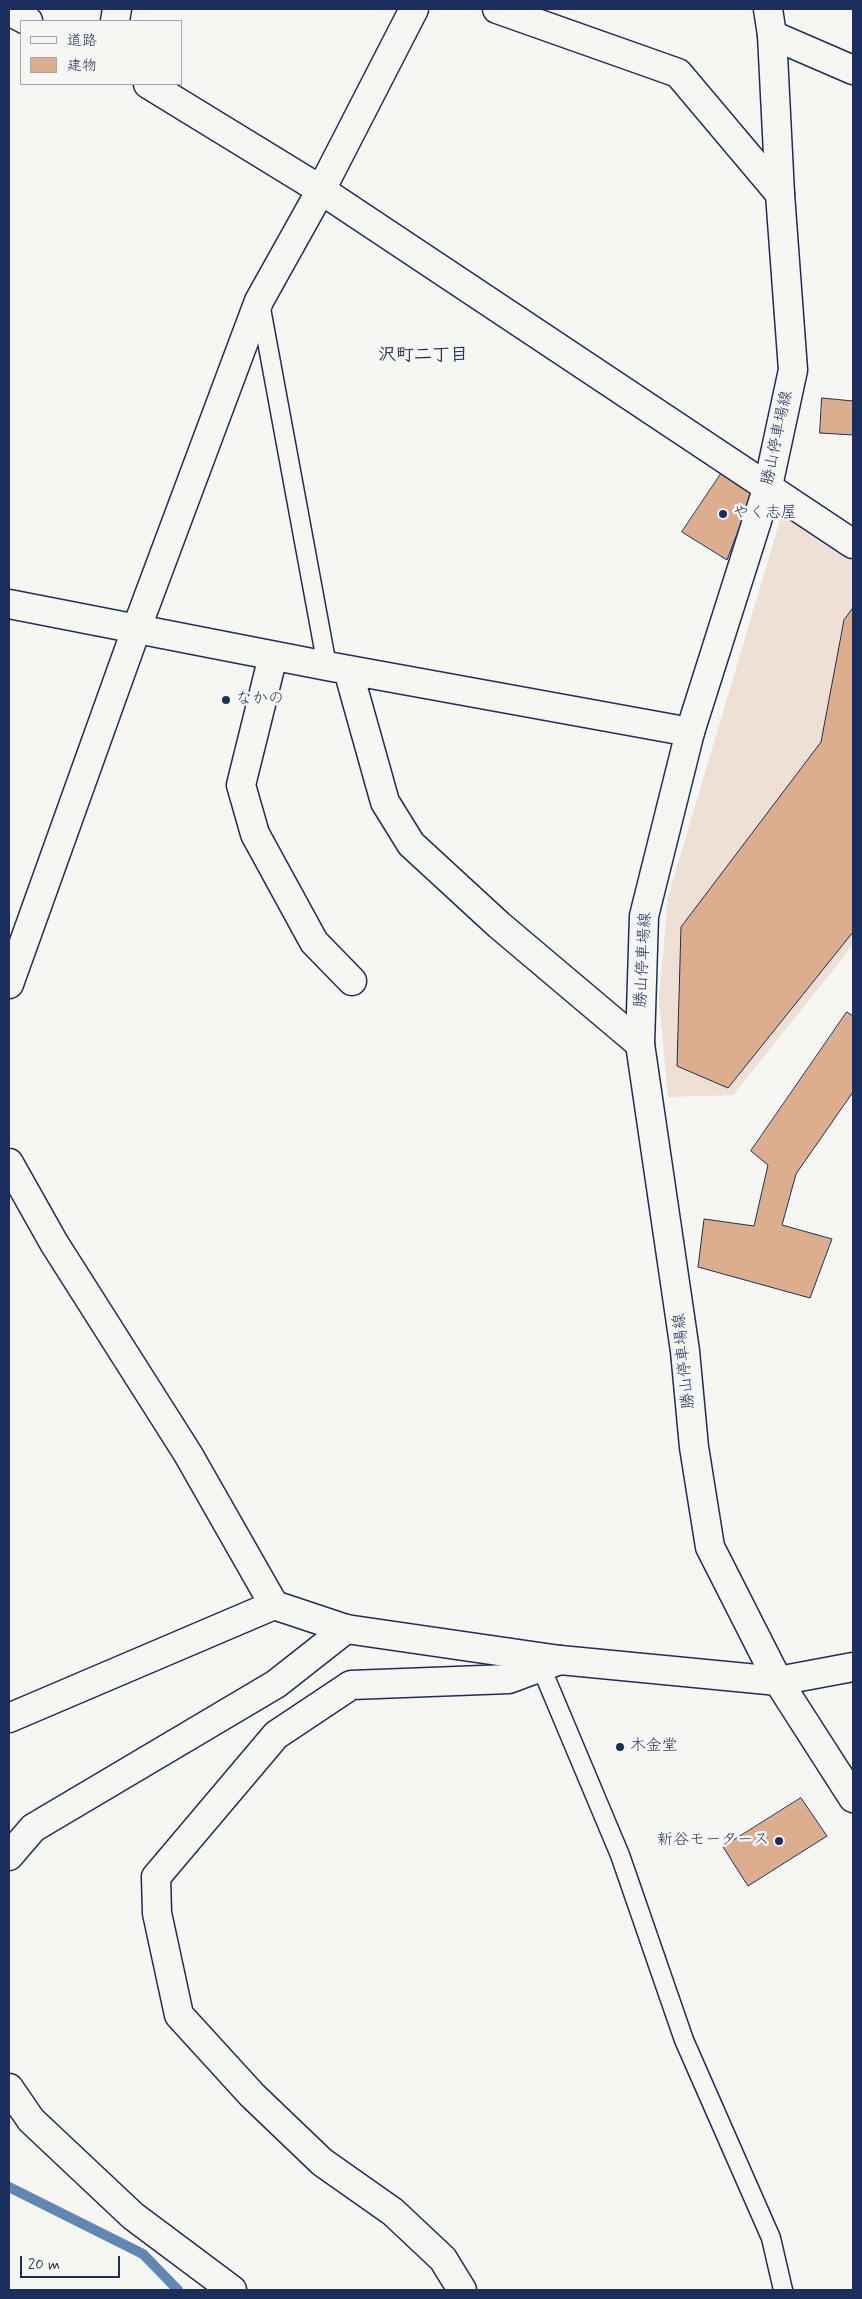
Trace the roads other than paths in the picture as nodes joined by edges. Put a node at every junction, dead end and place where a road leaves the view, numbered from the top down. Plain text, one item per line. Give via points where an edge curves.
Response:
1 (414, 9) edge
2 (497, 9) edge
3 (9, 11) edge
4 (26, 20) edge
5 (770, 22) edge
6 (853, 70) edge
7 (150, 85) edge
8 (321, 190) junction
9 (780, 194) junction
10 (259, 301) junction
11 (768, 486) junction
12 (853, 544) edge
13 (9, 604) edge
14 (136, 630) junction
15 (273, 656) junction
16 (337, 668) junction
17 (690, 732) junction
18 (352, 981) dead end
19 (9, 984) edge
20 (640, 1044) junction
21 (9, 1164) edge
22 (274, 1605) junction
23 (346, 1629) junction
24 (551, 1663) junction
25 (853, 1667) edge
26 (778, 1681) junction
27 (9, 1718) edge
28 (853, 1798) edge
29 (9, 1856) edge
30 (9, 2088) edge
31 (232, 2290) edge
32 (462, 2290) edge
33 (783, 2290) edge

1 - 8 street
2 - 9 street via 678,73
3 - 4 street
5 - 6 street
5 - 9 street, 勝山停車場線
7 - 8 street
8 - 10 street
8 - 11 street
9 - 11 street, 勝山停車場線 via 792,370
10 - 14 street
10 - 16 lane
11 - 12 street
11 - 17 street, 勝山停車場線
13 - 14 street
14 - 15 street
14 - 19 street
15 - 16 street
15 - 18 street via 241,785 255,834 314,942
16 - 17 street
16 - 20 street via 385,802 410,844 499,925
17 - 20 street, 勝山停車場線 via 644,916
20 - 26 street, 勝山停車場線 via 710,1547
21 - 22 street via 54,1243 188,1454
22 - 23 street
22 - 27 street
23 - 24 street
23 - 29 street via 276,1684 33,1828
24 - 26 street
24 - 32 street via 509,1680 351,1685 276,1735 156,1877 158,1913 179,2016 252,2095 322,2162 394,2212 443,2259
24 - 33 lane via 684,2040 771,2238
25 - 26 street
26 - 28 street, 勝山停車場線
30 - 31 street via 31,2120 133,2216

